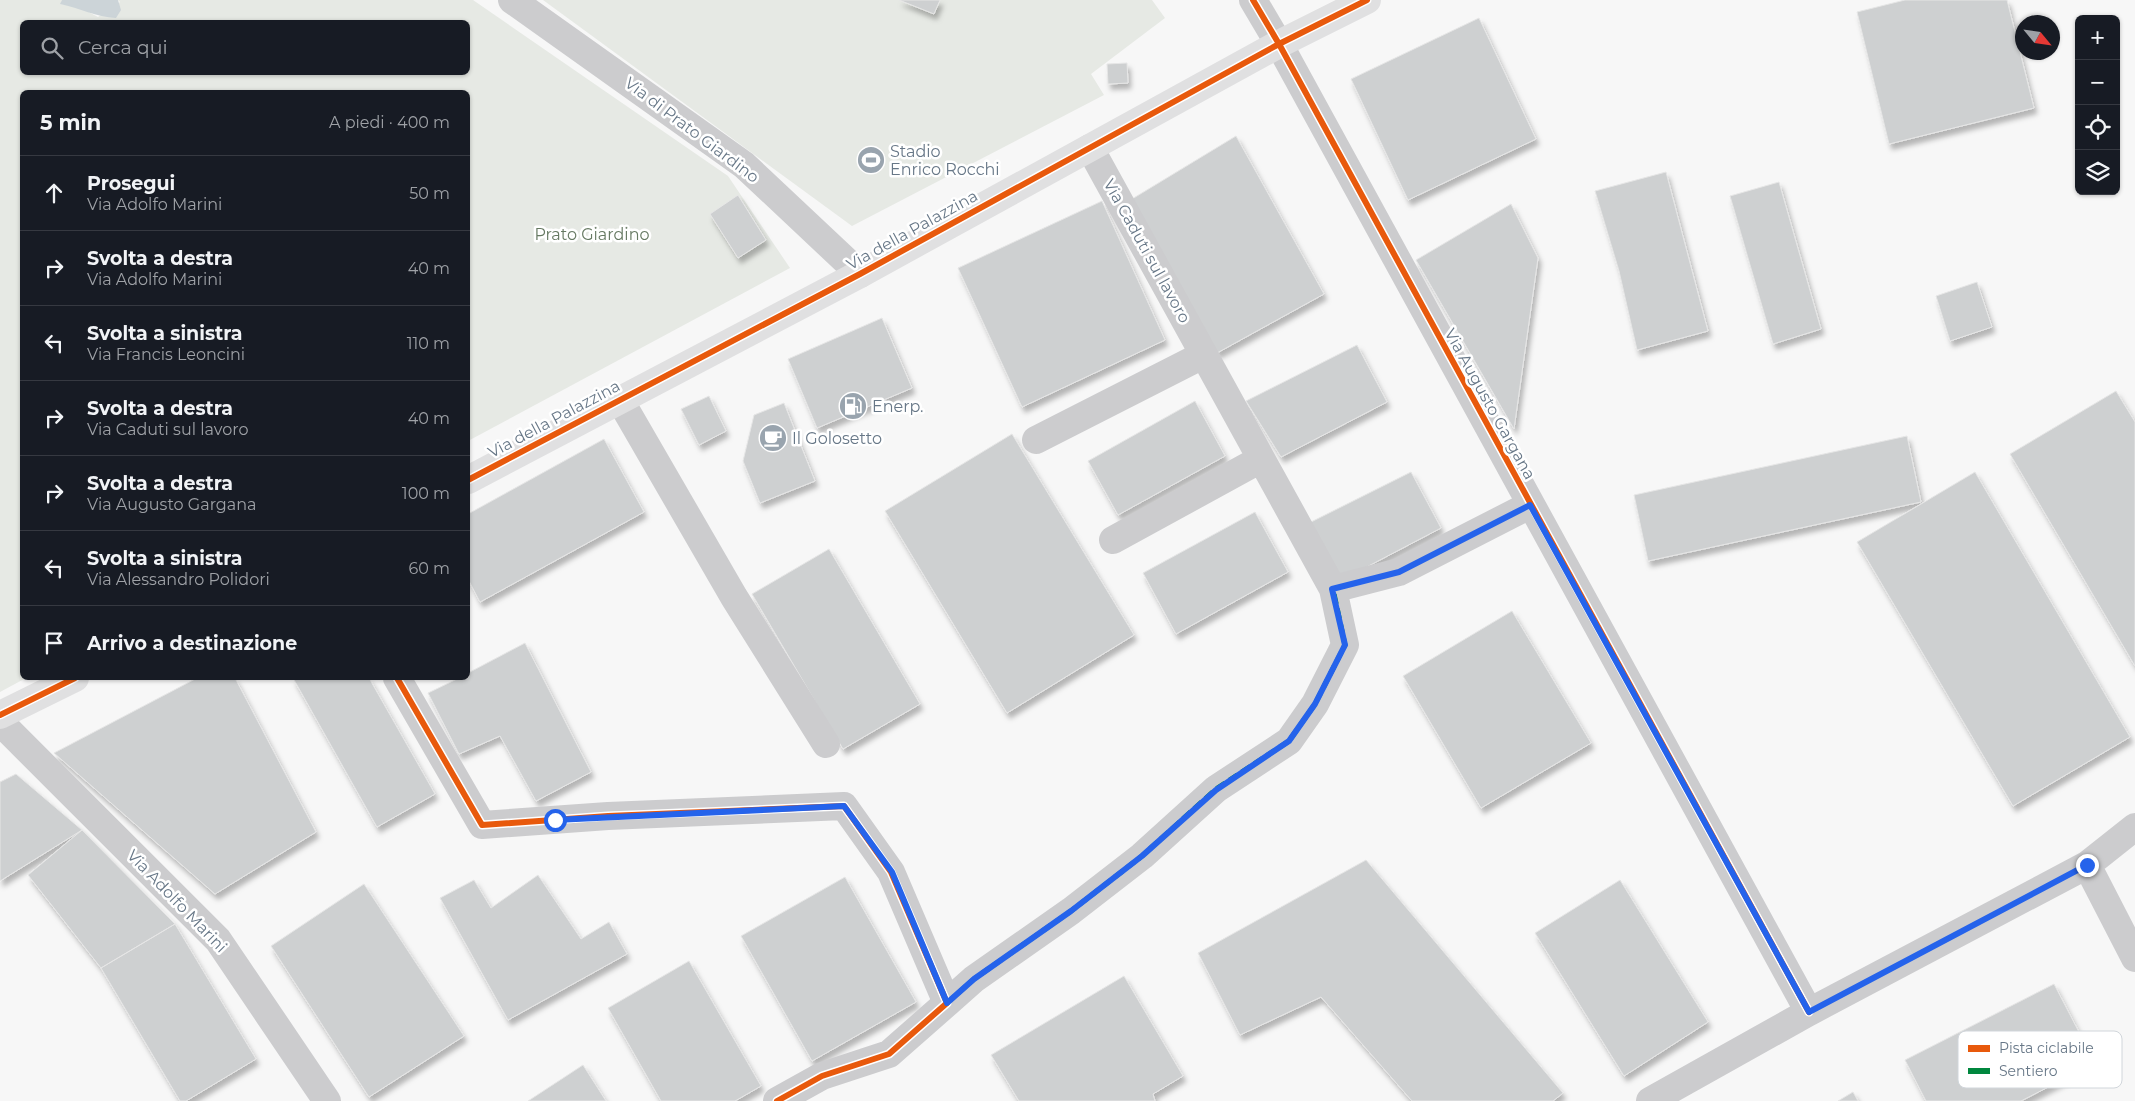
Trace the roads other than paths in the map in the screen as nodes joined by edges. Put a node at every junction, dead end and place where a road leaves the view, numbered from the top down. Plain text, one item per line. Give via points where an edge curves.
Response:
1 (512, 0) edge
2 (1253, 0) edge
3 (1367, 0) edge
4 (1279, 44) junction
5 (1090, 148) junction
6 (860, 274) junction
7 (1203, 355) junction
8 (620, 400) junction
9 (1036, 440) dead end
10 (1261, 459) junction
11 (470, 479) edge
12 (1530, 505) junction
13 (1113, 540) dead end
14 (1332, 589) junction
15 (72, 680) edge
16 (398, 680) edge
17 (0, 715) edge
18 (0, 722) edge
19 (826, 744) dead end
20 (2135, 828) edge
21 (2087, 865) junction
22 (2135, 958) edge
23 (947, 1003) junction
24 (1809, 1012) junction
25 (327, 1101) edge
26 (777, 1101) edge
27 (1650, 1101) edge

1 - 6 street, Via di Prato Giardino via 744,165
2 - 4 street, Via Augusto Gargana
3 - 4 main road, Via della Palazzina
4 - 5 main road, Via della Palazzina
4 - 12 street, Via Augusto Gargana
5 - 6 main road, Via della Palazzina
5 - 7 street, Via Caduti sul lavoro
6 - 8 main road, Via della Palazzina
7 - 9 street
7 - 10 street, Via Caduti sul lavoro
8 - 11 main road, Via della Palazzina
8 - 19 street via 734,597
10 - 13 street
10 - 14 street, Via Caduti sul lavoro
12 - 14 street via 1399,572
12 - 24 street, Via Augusto Gargana
14 - 23 street, Via Caduti sul lavoro via 1345,645 1315,704 1289,741 1216,790 1142,856 974,979
15 - 17 main road
16 - 23 street via 482,825 844,806 892,872
18 - 25 street, Via Adolfo Marini via 218,940
20 - 21 street
21 - 22 street
21 - 24 street
23 - 26 street via 889,1054 822,1076
24 - 27 street

